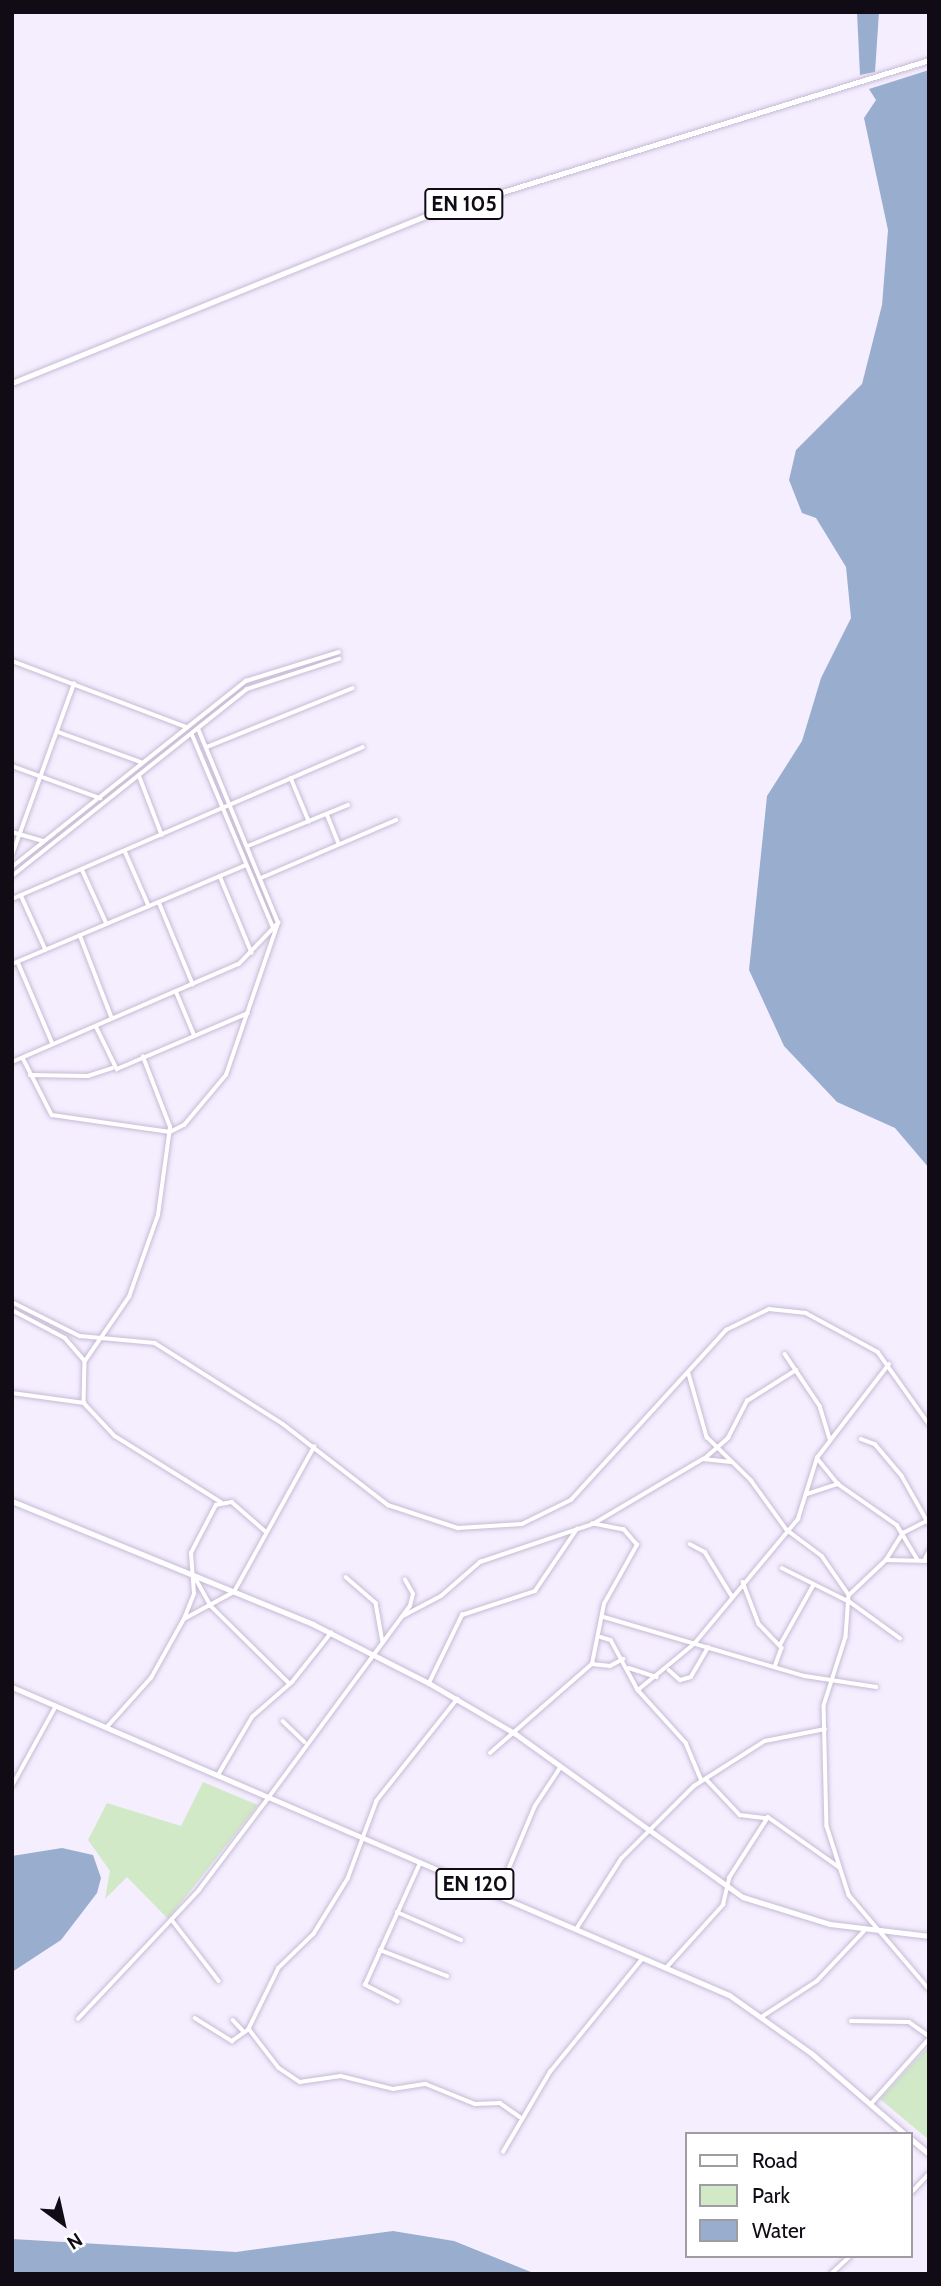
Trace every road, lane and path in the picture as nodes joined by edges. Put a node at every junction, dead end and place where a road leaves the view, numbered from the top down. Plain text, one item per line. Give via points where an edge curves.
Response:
1 (929, 60) edge
2 (12, 383) edge
3 (339, 652) dead end
4 (339, 659) dead end
5 (12, 661) edge
6 (74, 684) junction
7 (353, 688) dead end
8 (188, 727) junction
9 (198, 729) junction
10 (58, 732) junction
11 (192, 734) junction
12 (206, 747) junction
13 (363, 747) dead end
14 (143, 763) junction
15 (12, 766) edge
16 (139, 775) junction
17 (42, 776) junction
18 (291, 778) junction
19 (100, 798) junction
20 (231, 804) junction
21 (348, 805) dead end
22 (222, 808) junction
23 (327, 814) junction
24 (396, 820) dead end
25 (309, 821) junction
26 (12, 832) edge
27 (20, 835) junction
28 (162, 835) junction
29 (44, 841) junction
30 (339, 844) junction
31 (248, 846) junction
32 (125, 851) junction
33 (12, 855) edge
34 (246, 864) junction
35 (12, 867) edge
36 (82, 869) junction
37 (12, 876) edge
38 (220, 876) junction
39 (261, 878) junction
40 (21, 895) junction
41 (12, 899) edge
42 (159, 902) junction
43 (149, 906) junction
44 (278, 923) junction
45 (107, 924) junction
46 (272, 925) junction
47 (275, 931) junction
48 (80, 935) junction
49 (46, 950) junction
50 (252, 953) junction
51 (18, 962) junction
52 (12, 964) edge
53 (193, 984) junction
54 (176, 991) junction
55 (248, 1013) junction
56 (113, 1018) junction
57 (96, 1026) junction
58 (194, 1035) junction
59 (53, 1044) junction
60 (143, 1057) junction
61 (23, 1058) junction
62 (12, 1062) edge
63 (112, 1068) junction
64 (30, 1075) junction
65 (170, 1132) junction
66 (12, 1303) edge
67 (12, 1310) edge
68 (102, 1340) junction
69 (785, 1354) dead end
70 (85, 1361) junction
71 (889, 1364) junction
72 (796, 1370) junction
73 (689, 1373) junction
74 (12, 1393) edge
75 (84, 1403) junction
76 (929, 1424) edge
77 (830, 1437) junction
78 (861, 1439) dead end
79 (314, 1447) junction
80 (718, 1448) junction
81 (817, 1458) junction
82 (703, 1460) junction
83 (733, 1463) junction
84 (838, 1484) junction
85 (807, 1494) junction
86 (12, 1501) edge
87 (221, 1502) junction
88 (928, 1522) edge
89 (593, 1524) junction
90 (578, 1529) junction
91 (787, 1530) junction
92 (265, 1531) junction
93 (903, 1533) junction
94 (690, 1544) dead end
95 (929, 1551) edge
96 (917, 1558) junction
97 (886, 1560) junction
98 (927, 1560) edge
99 (782, 1568) dead end
100 (194, 1576) junction
101 (346, 1577) dead end
102 (405, 1580) dead end
103 (743, 1582) junction
104 (813, 1586) junction
105 (234, 1592) junction
106 (849, 1595) junction
107 (732, 1596) junction
108 (850, 1602) junction
109 (211, 1606) junction
110 (402, 1617) junction
111 (603, 1617) junction
112 (184, 1619) junction
113 (332, 1632) junction
114 (601, 1637) junction
115 (900, 1638) dead end
116 (383, 1642) junction
117 (694, 1644) junction
118 (780, 1645) junction
119 (708, 1648) junction
120 (374, 1654) junction
121 (623, 1659) junction
122 (592, 1664) junction
123 (775, 1667) junction
124 (629, 1668) junction
125 (669, 1670) junction
126 (657, 1677) junction
127 (833, 1680) junction
128 (429, 1683) junction
129 (290, 1684) junction
130 (12, 1687) edge
131 (876, 1687) dead end
132 (638, 1690) junction
133 (458, 1699) junction
134 (56, 1706) junction
135 (283, 1721) dead end
136 (107, 1727) junction
137 (825, 1729) junction
138 (516, 1734) junction
139 (305, 1742) junction
140 (490, 1753) dead end
141 (560, 1768) junction
142 (218, 1775) junction
143 (705, 1781) junction
144 (12, 1786) edge
145 (270, 1797) junction
146 (766, 1818) junction
147 (647, 1832) junction
148 (365, 1837) junction
149 (421, 1860) junction
150 (839, 1867) junction
151 (728, 1889) junction
152 (498, 1894) junction
153 (397, 1912) junction
154 (172, 1920) junction
155 (577, 1928) junction
156 (865, 1930) junction
157 (876, 1930) junction
158 (929, 1936) edge
159 (461, 1940) dead end
160 (380, 1950) junction
161 (644, 1957) junction
162 (667, 1967) junction
163 (447, 1976) dead end
164 (219, 1981) dead end
165 (929, 1989) edge
166 (398, 2002) dead end
167 (763, 2016) junction
168 (195, 2018) dead end
169 (78, 2019) dead end
170 (233, 2020) dead end
171 (851, 2021) dead end
172 (247, 2031) junction
173 (929, 2037) edge
174 (871, 2104) junction
175 (520, 2117) junction
176 (903, 2132) edge
177 (913, 2141) edge
178 (503, 2152) dead end
179 (929, 2154) edge
180 (929, 2174) edge
181 (913, 2191) edge
182 (848, 2258) edge
183 (831, 2274) edge

1 - 2 main road, EN 105 via 428,215
3 - 8 street via 254,677
4 - 9 street via 258,682
5 - 6 street
6 - 8 street
6 - 10 street
7 - 12 street
8 - 14 street
9 - 11 street
9 - 12 street
10 - 14 street
10 - 17 street
11 - 16 street
11 - 22 street
12 - 20 street
13 - 18 street
14 - 19 street
15 - 17 street
16 - 28 street
16 - 37 street
17 - 19 street
17 - 27 street
18 - 20 street
18 - 25 street
19 - 29 street
20 - 22 street
20 - 31 street
21 - 23 street
22 - 28 street
22 - 34 street
23 - 25 street
23 - 30 street
24 - 30 street
25 - 31 street
26 - 27 street
27 - 29 street
27 - 33 street
28 - 32 street
29 - 35 street
30 - 39 street
31 - 39 street
32 - 36 street
32 - 43 street
34 - 38 street
34 - 46 street
36 - 40 street
36 - 45 street
38 - 42 street
38 - 50 street
39 - 44 street
40 - 41 street
40 - 49 street
42 - 43 street
42 - 53 street
43 - 45 street
44 - 46 street
44 - 47 street
45 - 48 street
46 - 47 street
46 - 50 street
47 - 55 street
48 - 49 street
48 - 56 street
49 - 51 street
50 - 53 street
51 - 52 street
51 - 59 street
53 - 54 street
54 - 56 street
54 - 58 street
55 - 58 street
55 - 65 street via 226,1075 184,1125
56 - 57 street
57 - 59 street
57 - 63 street
58 - 60 street
59 - 61 street
60 - 63 street
60 - 65 street
61 - 62 street
61 - 64 street
63 - 64 street via 88,1076
64 - 65 street via 52,1115
65 - 68 street via 158,1215 129,1297
66 - 68 street
67 - 70 street via 65,1338
68 - 70 street
68 - 79 street via 155,1343
69 - 72 street
70 - 75 street
71 - 73 street via 824,1321 779,1308 726,1330
71 - 76 street
71 - 77 street via 881,1382
72 - 77 street via 820,1406
72 - 80 street via 747,1401
73 - 79 street via 572,1500 502,1528 458,1528 402,1513
73 - 80 street via 700,1422
74 - 75 street
75 - 87 street via 115,1436
77 - 81 street
78 - 88 street via 875,1444 902,1475
79 - 92 street
80 - 82 street
80 - 83 street
81 - 84 street
81 - 85 street
82 - 83 street
82 - 89 street
83 - 91 street
84 - 85 street
84 - 93 street
85 - 91 street
86 - 100 street
87 - 92 street via 232,1502
87 - 100 street via 191,1553
88 - 93 street
89 - 90 street
89 - 111 street via 624,1530 637,1545 604,1604
90 - 110 street via 480,1562 441,1596
90 - 128 street via 535,1591 466,1611
91 - 103 street
91 - 106 street via 822,1556
92 - 105 street via 255,1564
93 - 96 street
93 - 97 street
94 - 107 street via 705,1552
95 - 98 street
96 - 97 street
96 - 98 street
97 - 106 street
99 - 104 street
100 - 105 street
100 - 109 street
100 - 112 street via 194,1594
101 - 116 street via 376,1603
102 - 110 street via 413,1601
103 - 107 street
103 - 118 street via 759,1624
104 - 108 street
104 - 118 street
105 - 109 street
105 - 113 street
106 - 108 street
107 - 117 street
108 - 115 street
108 - 127 street
109 - 112 street
109 - 129 street
110 - 116 street
111 - 114 street
111 - 117 street
112 - 136 street via 151,1678
113 - 120 street
113 - 129 street
114 - 121 street
114 - 122 street
116 - 120 street
117 - 119 street
117 - 125 street
118 - 123 street
119 - 123 street
119 - 125 street via 691,1677 680,1680
120 - 128 street
120 - 139 street
121 - 122 street via 610,1666
121 - 124 street
122 - 138 street
123 - 127 street
124 - 126 street
124 - 132 street
125 - 126 street
126 - 132 street
127 - 131 street
127 - 137 street
128 - 133 street
129 - 142 street via 252,1717
130 - 134 main road, EN 120
132 - 143 street via 686,1744
133 - 138 street
133 - 148 street via 386,1785
134 - 136 main road, EN 120
134 - 144 street
135 - 139 street
136 - 142 main road, EN 120
137 - 143 street via 765,1741
137 - 150 street via 827,1819
138 - 140 street
138 - 141 street
139 - 145 street
141 - 147 street
141 - 152 street via 536,1806
142 - 145 main road, EN 120
143 - 146 street via 740,1815
143 - 147 street
145 - 148 main road, EN 120
145 - 154 street
146 - 150 street
146 - 151 street via 729,1878
147 - 151 street
147 - 155 street via 621,1859
148 - 149 main road, EN 120
148 - 172 street via 323,1921 279,1968
149 - 152 main road, EN 120
149 - 153 street
150 - 157 street via 845,1889
151 - 156 street via 800,1916
151 - 162 street via 723,1905
152 - 155 main road, EN 120
153 - 159 street
153 - 160 street
154 - 164 street
154 - 169 street
155 - 161 main road, EN 120
156 - 157 street
156 - 167 street via 817,1981
157 - 158 street
157 - 165 street
160 - 163 street
160 - 166 street via 365,1985
161 - 162 main road, EN 120
161 - 175 street
162 - 167 main road, EN 120
167 - 174 main road, EN 120
168 - 172 street via 232,2041
170 - 172 street
171 - 173 street via 909,2022
172 - 175 street via 279,2068 299,2082 341,2076 393,2089 426,2084 475,2104 500,2103
173 - 174 street
174 - 176 main road, EN 120
175 - 178 street
177 - 179 main road
180 - 181 street
182 - 183 street

